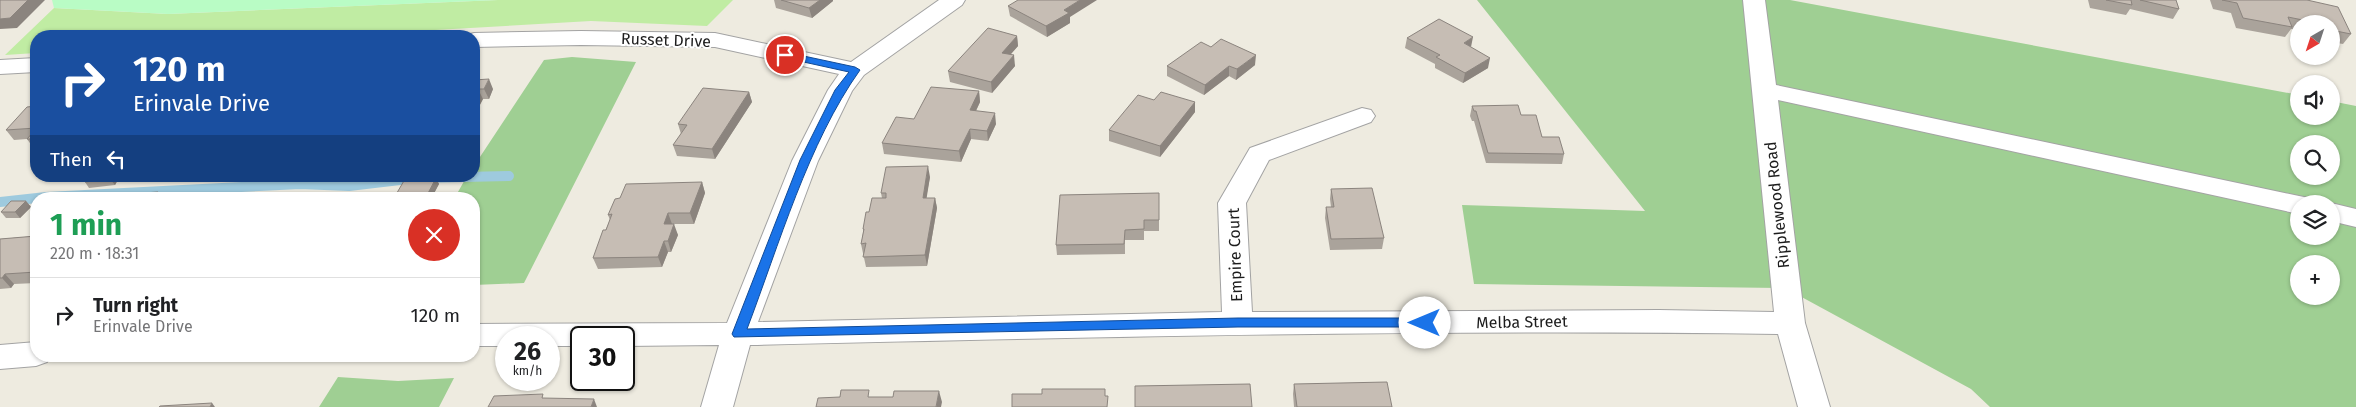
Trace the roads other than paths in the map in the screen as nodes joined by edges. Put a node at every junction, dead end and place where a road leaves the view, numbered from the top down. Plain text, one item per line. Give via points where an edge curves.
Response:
1 (954, 0) edge
2 (1754, 0) edge
3 (480, 40) edge
4 (30, 65) edge
5 (0, 67) edge
6 (855, 70) junction
7 (1764, 90) junction
8 (1362, 116) dead end
9 (2290, 203) edge
10 (2340, 214) edge
11 (2356, 218) edge
12 (1238, 323) junction
13 (1790, 323) junction
14 (738, 334) junction
15 (480, 335) edge
16 (30, 354) edge
17 (0, 357) edge
18 (717, 407) edge
19 (1814, 407) edge

1 - 6 street
2 - 7 street, Ripplewood Road
3 - 6 street, Russet Drive via 715,40
4 - 5 street
6 - 14 street via 840,90 805,160
7 - 9 street
7 - 13 street, Ripplewood Road
8 - 12 street, Empire Court via 1259,154 1232,203
10 - 11 street
12 - 13 street, Melba Street via 1659,320
12 - 14 street, Melba Street
13 - 19 street, Ripplewood Road
14 - 15 street, Melba Street
14 - 18 street
16 - 17 street

